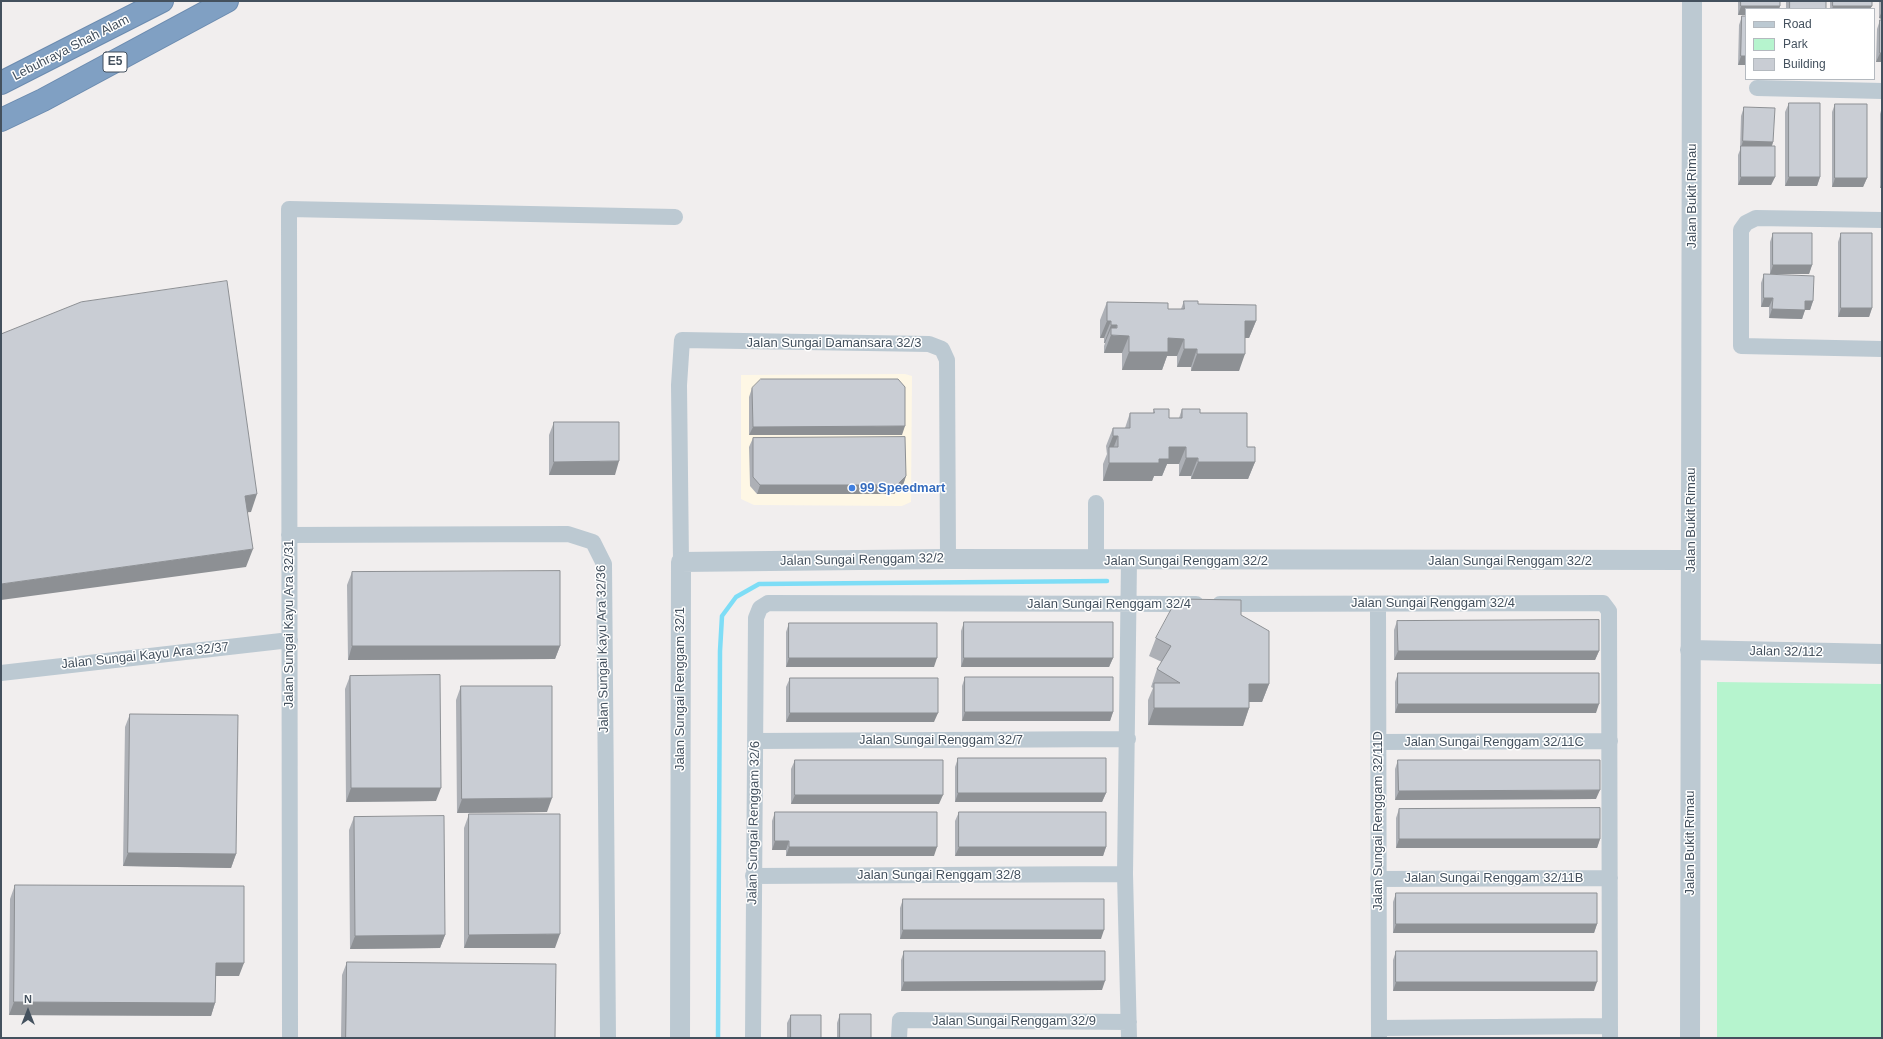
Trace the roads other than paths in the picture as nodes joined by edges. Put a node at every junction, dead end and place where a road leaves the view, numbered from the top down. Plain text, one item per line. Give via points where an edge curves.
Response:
1 (162, 1) edge
2 (227, 1) edge
3 (1692, 1) edge
4 (1, 83) edge
5 (1757, 88) dead end
6 (1882, 91) edge
7 (1, 120) edge
8 (675, 217) dead end
9 (1882, 220) edge
10 (682, 340) joint
11 (1882, 349) edge
12 (1096, 503) dead end
13 (289, 535) junction
14 (948, 559) junction
15 (1096, 560) junction
16 (1691, 560) junction
17 (1129, 561) junction
18 (680, 562) junction
19 (1130, 603) junction
20 (1378, 604) junction
21 (760, 608) joint
22 (290, 640) junction
23 (1690, 650) junction
24 (1882, 654) edge
25 (1, 673) edge
26 (1128, 739) junction
27 (755, 741) junction
28 (1610, 741) junction
29 (1378, 742) junction
30 (1125, 874) junction
31 (753, 876) junction
32 (1610, 878) junction
33 (1378, 879) junction
34 (1129, 1022) junction
35 (1610, 1032) edge
36 (1379, 1033) edge
37 (290, 1038) edge
38 (608, 1038) edge
39 (680, 1038) edge
40 (753, 1038) edge
41 (900, 1038) edge
42 (1129, 1038) edge
43 (1690, 1038) edge

1 - 4 highway, Lebuhraya Shah Alam / E5
2 - 7 highway, E5
3 - 16 street, Jalan Bukit Rimau
5 - 6 street
8 - 13 street, Jalan Sungai Kayu Ara 32/31 via 289,209
9 - 11 street via 1756,218 1746,223 1741,230 1741,346
10 - 14 street, Jalan Sungai Damansara 32/3 via 930,344 942,349 947,360
10 - 18 street, Jalan Sungai Renggam 32/1
12 - 15 street
13 - 22 street, Jalan Sungai Kayu Ara 32/31
13 - 38 street, Jalan Sungai Kayu Ara 32/36 via 568,534 593,542 604,564
14 - 15 street, Jalan Sungai Renggam 32/2
14 - 18 street, Jalan Sungai Renggam 32/2
15 - 17 street, Jalan Sungai Renggam 32/2
16 - 17 street, Jalan Sungai Renggam 32/2
16 - 23 street, Jalan Bukit Rimau
17 - 19 street
18 - 39 street, Jalan Sungai Renggam 32/1
19 - 20 street, Jalan Sungai Renggam 32/4
19 - 21 street, Jalan Sungai Renggam 32/4 via 768,603
19 - 26 street
20 - 28 street, Jalan Sungai Renggam 32/4 via 1603,603 1609,611
20 - 29 street, Jalan Sungai Renggam 32/11D
21 - 27 street, Jalan Sungai Renggam 32/6 via 756,618
22 - 25 street, Jalan Sungai Kayu Ara 32/37
22 - 37 street, Jalan Sungai Kayu Ara 32/31
23 - 24 street, Jalan 32/112
23 - 43 street, Jalan Bukit Rimau
26 - 27 street, Jalan Sungai Renggam 32/7
26 - 30 street
27 - 31 street, Jalan Sungai Renggam 32/6
28 - 29 street, Jalan Sungai Renggam 32/11C
28 - 32 street
29 - 33 street, Jalan Sungai Renggam 32/11D
30 - 31 street, Jalan Sungai Renggam 32/8
30 - 34 street
31 - 40 street, Jalan Sungai Renggam 32/6
32 - 33 street, Jalan Sungai Renggam 32/11B
32 - 35 street
33 - 36 street, Jalan Sungai Renggam 32/11D
34 - 41 street, Jalan Sungai Renggam 32/9 via 900,1020
34 - 42 street
35 - 36 street

